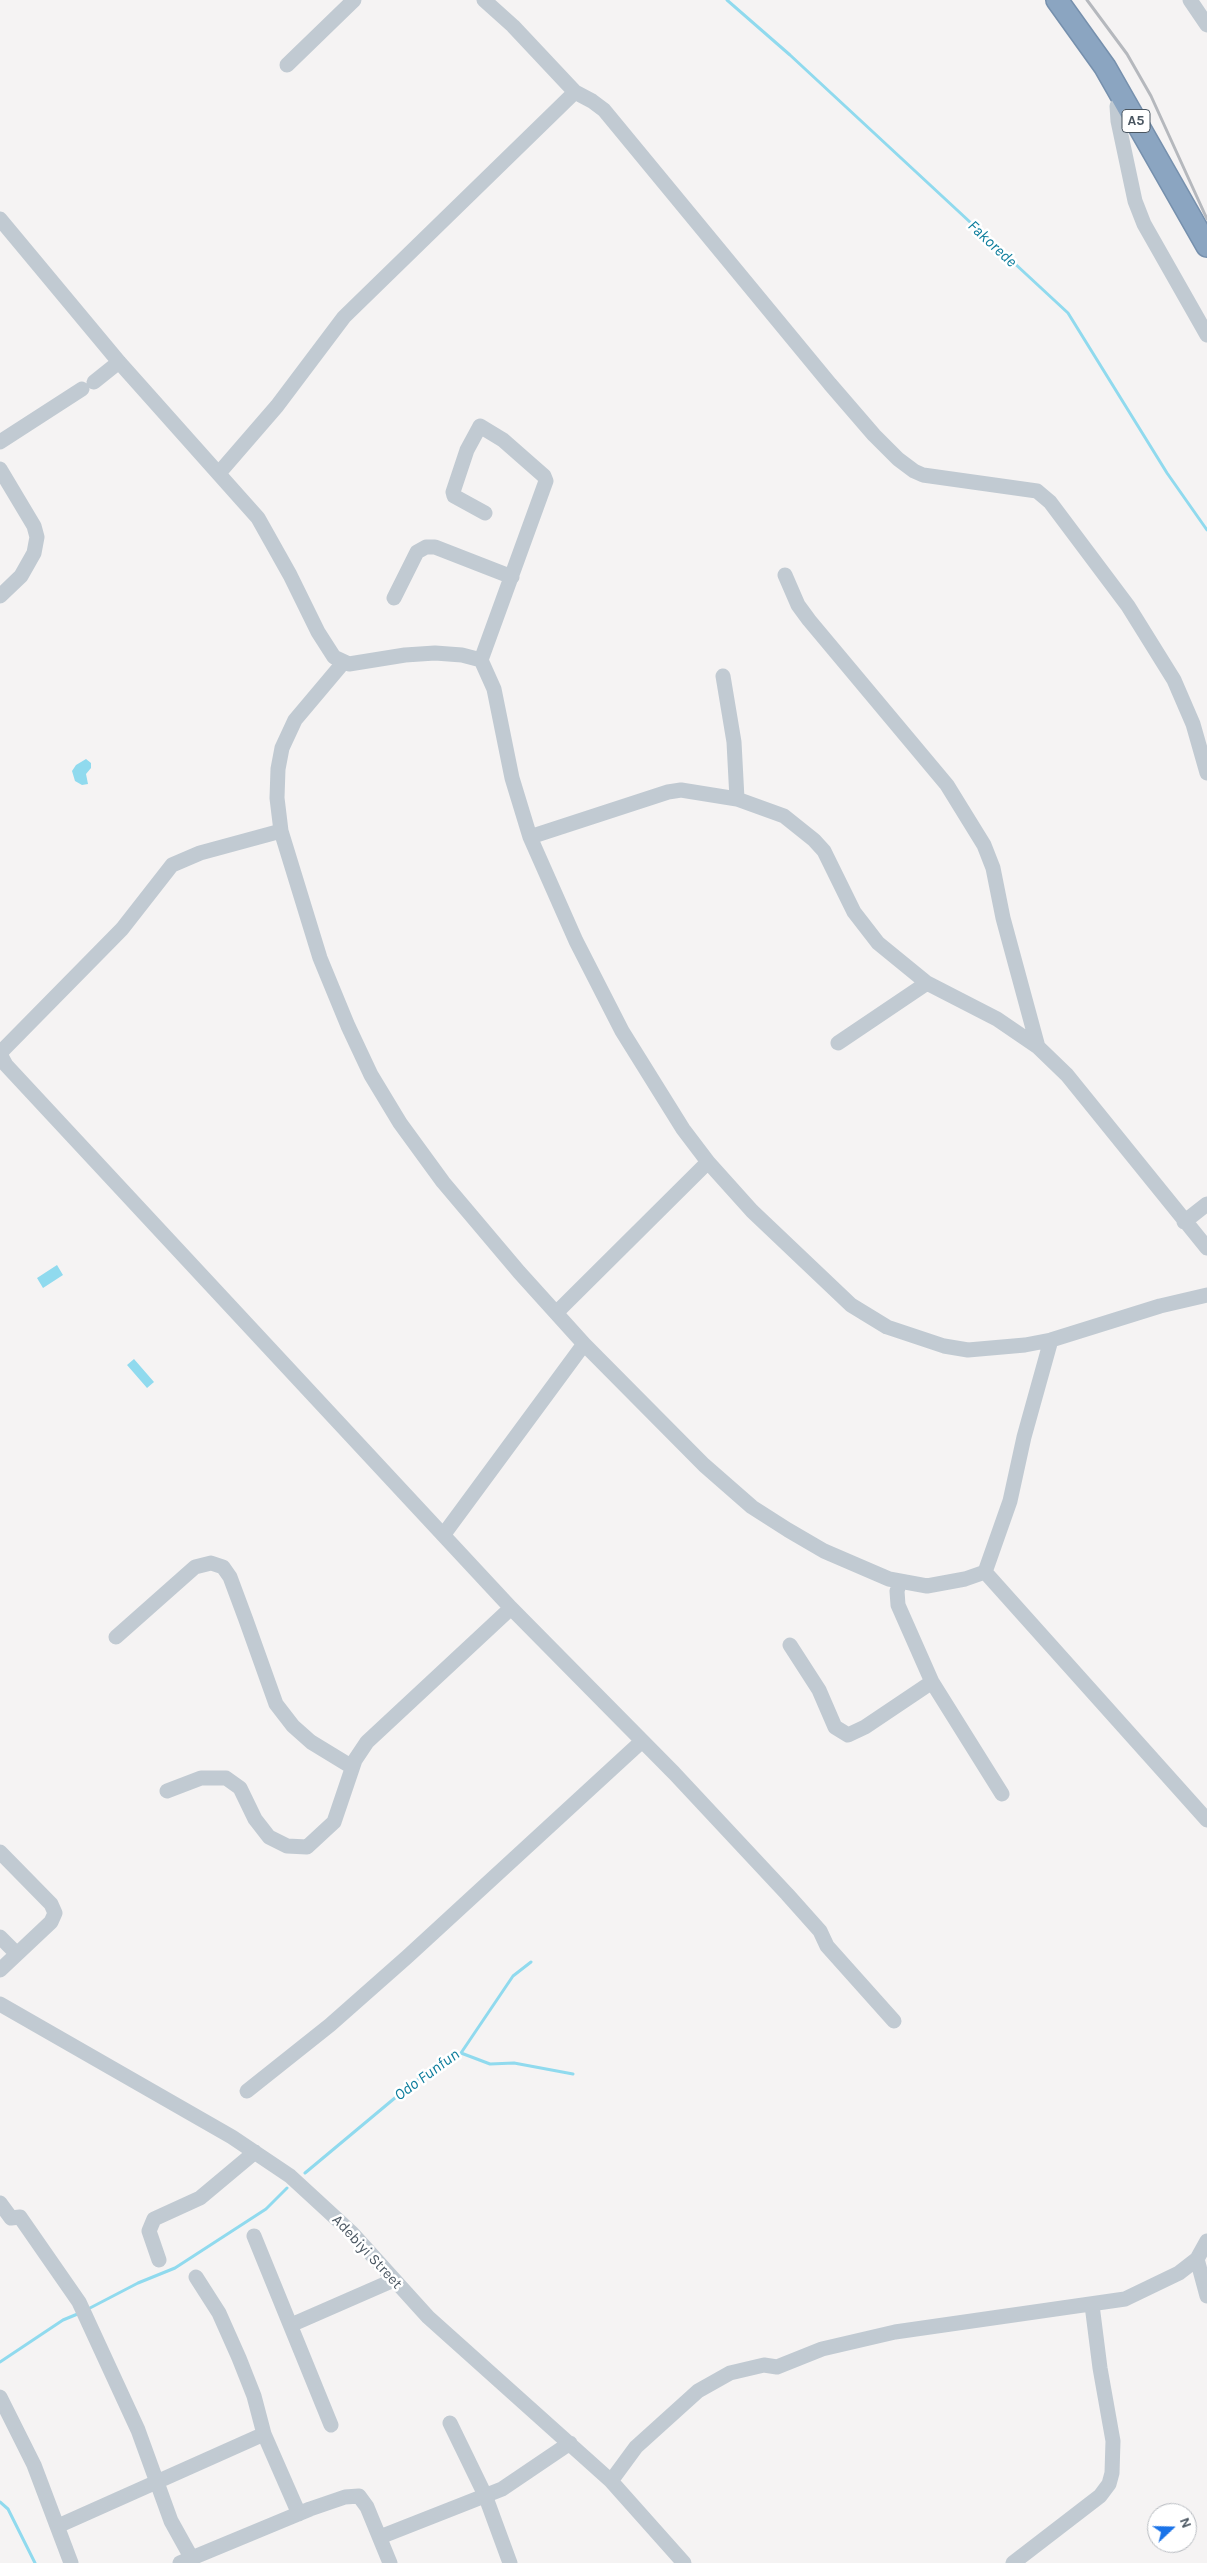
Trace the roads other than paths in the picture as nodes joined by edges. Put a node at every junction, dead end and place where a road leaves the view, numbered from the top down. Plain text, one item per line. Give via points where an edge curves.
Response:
1 (354, 0) edge
2 (484, 0) edge
3 (1057, 0) edge
4 (1190, 0) edge
5 (1207, 25) edge
6 (287, 65) dead end
7 (574, 92) junction
8 (1124, 99) junction
9 (0, 219) edge
10 (1207, 246) edge
11 (1207, 335) edge
12 (119, 362) junction
13 (0, 442) edge
14 (0, 469) edge
15 (219, 473) junction
16 (485, 513) dead end
17 (785, 575) dead end
18 (512, 577) junction
19 (0, 596) edge
20 (394, 598) dead end
21 (480, 660) junction
22 (343, 663) junction
23 (723, 676) dead end
24 (1207, 773) edge
25 (737, 799) junction
26 (281, 831) junction
27 (530, 837) junction
28 (927, 983) junction
29 (838, 1043) dead end
30 (1038, 1047) junction
31 (0, 1053) edge
32 (708, 1162) junction
33 (1207, 1204) edge
34 (1184, 1222) junction
35 (1207, 1248) edge
36 (1207, 1295) edge
37 (556, 1313) junction
38 (1051, 1340) junction
39 (584, 1344) junction
40 (444, 1534) junction
41 (985, 1572) junction
42 (900, 1582) junction
43 (511, 1608) junction
44 (116, 1637) dead end
45 (790, 1645) dead end
46 (932, 1682) junction
47 (641, 1742) junction
48 (352, 1767) junction
49 (167, 1791) dead end
50 (1002, 1794) dead end
51 (1207, 1820) edge
52 (0, 1852) edge
53 (0, 1937) edge
54 (17, 1954) junction
55 (0, 1970) edge
56 (0, 2004) edge
57 (894, 2021) dead end
58 (247, 2091) dead end
59 (255, 2152) junction
60 (0, 2203) edge
61 (5, 2223) edge
62 (254, 2236) dead end
63 (1207, 2241) edge
64 (1197, 2259) junction
65 (159, 2260) dead end
66 (196, 2277) dead end
67 (394, 2280) junction
68 (1207, 2296) edge
69 (1092, 2305) junction
70 (291, 2325) junction
71 (0, 2397) edge
72 (450, 2423) dead end
73 (331, 2426) dead end
74 (264, 2434) junction
75 (570, 2443) junction
76 (611, 2481) junction
77 (157, 2483) junction
78 (485, 2495) junction
79 (299, 2514) junction
80 (58, 2526) junction
81 (380, 2537) junction
82 (186, 2560) edge
83 (71, 2563) edge
84 (390, 2563) edge
85 (510, 2563) edge
86 (684, 2563) edge
87 (1013, 2563) edge

1 - 6 street
2 - 7 street via 513,26
3 - 8 highway, A5
4 - 5 street
7 - 15 street via 344,317 277,406
7 - 24 street via 604,110 635,145 830,384 898,459 924,475 1037,491 1050,502 1128,606 1174,680 1193,724
8 - 10 highway, A5
8 - 11 street via 1117,106 1118,121 1135,201 1148,231
9 - 12 street
12 - 13 street via 88,386
12 - 15 street
14 - 19 street via 37,536 34,553 22,576
15 - 22 street via 258,518 328,649
16 - 18 street via 454,496 453,492 467,450 480,426 503,440 546,481
17 - 30 street via 798,605 809,620 947,785 984,845 993,868
18 - 20 street via 435,547 426,547 417,552
18 - 21 street
21 - 22 street via 435,653
21 - 27 street via 494,689 512,778
22 - 26 street via 305,706 282,748 277,798
23 - 25 street via 734,742
25 - 27 street via 681,790 668,792
25 - 28 street via 784,816 814,840 824,851 864,927 878,943
26 - 31 street via 200,853 172,865 122,929
26 - 37 street via 320,958 371,1074 400,1123 442,1182
27 - 32 street via 614,1017 683,1129
28 - 29 street
28 - 30 street via 997,1019
30 - 34 street via 1066,1075
31 - 40 street via 6,1065
32 - 37 street
32 - 38 street via 752,1211 829,1285 851,1305 887,1328 968,1350
33 - 34 street
34 - 35 street
36 - 38 street
37 - 39 street
38 - 41 street via 1010,1501
39 - 40 street
39 - 42 street via 704,1465 752,1507 824,1551
40 - 43 street
41 - 42 street via 927,1586
41 - 51 street
42 - 46 street via 898,1605
43 - 47 street
43 - 48 street via 367,1742
44 - 48 street via 195,1567 211,1563 223,1567 234,1586 276,1704 311,1742
45 - 46 street via 820,1690 836,1727 848,1735
46 - 50 street
47 - 57 street via 809,1917 827,1946
47 - 58 street via 400,1964 330,2026
48 - 49 street via 334,1822 307,1847 287,1846 269,1837 255,1819 240,1788 226,1778 201,1778
52 - 54 street via 51,1904 55,1913 51,1922
53 - 54 street
54 - 55 street
56 - 59 street, Adebiyi Street
59 - 65 street via 200,2198 154,2219 149,2231
59 - 67 street, Adebiyi Street via 290,2176 319,2202
60 - 61 street
61 - 77 street via 20,2217 79,2302 138,2430
62 - 70 street
63 - 64 street
64 - 68 street
64 - 69 street via 1142,2293
66 - 74 street via 219,2313 239,2358
67 - 70 street
67 - 75 street, Adebiyi Street via 428,2317
69 - 76 street via 896,2332 822,2349 777,2367 764,2365 730,2373 698,2392 636,2447
69 - 87 street via 1113,2441 1109,2484 1087,2507
70 - 73 street
71 - 80 street via 30,2456
72 - 78 street
74 - 77 street
74 - 79 street
75 - 76 street, Adebiyi Street
75 - 78 street via 502,2488
76 - 86 street, Adebiyi Street
77 - 80 street
77 - 82 street
78 - 81 street
78 - 85 street
79 - 81 street via 345,2497 358,2496 367,2507
79 - 82 street
80 - 83 street
81 - 84 street

